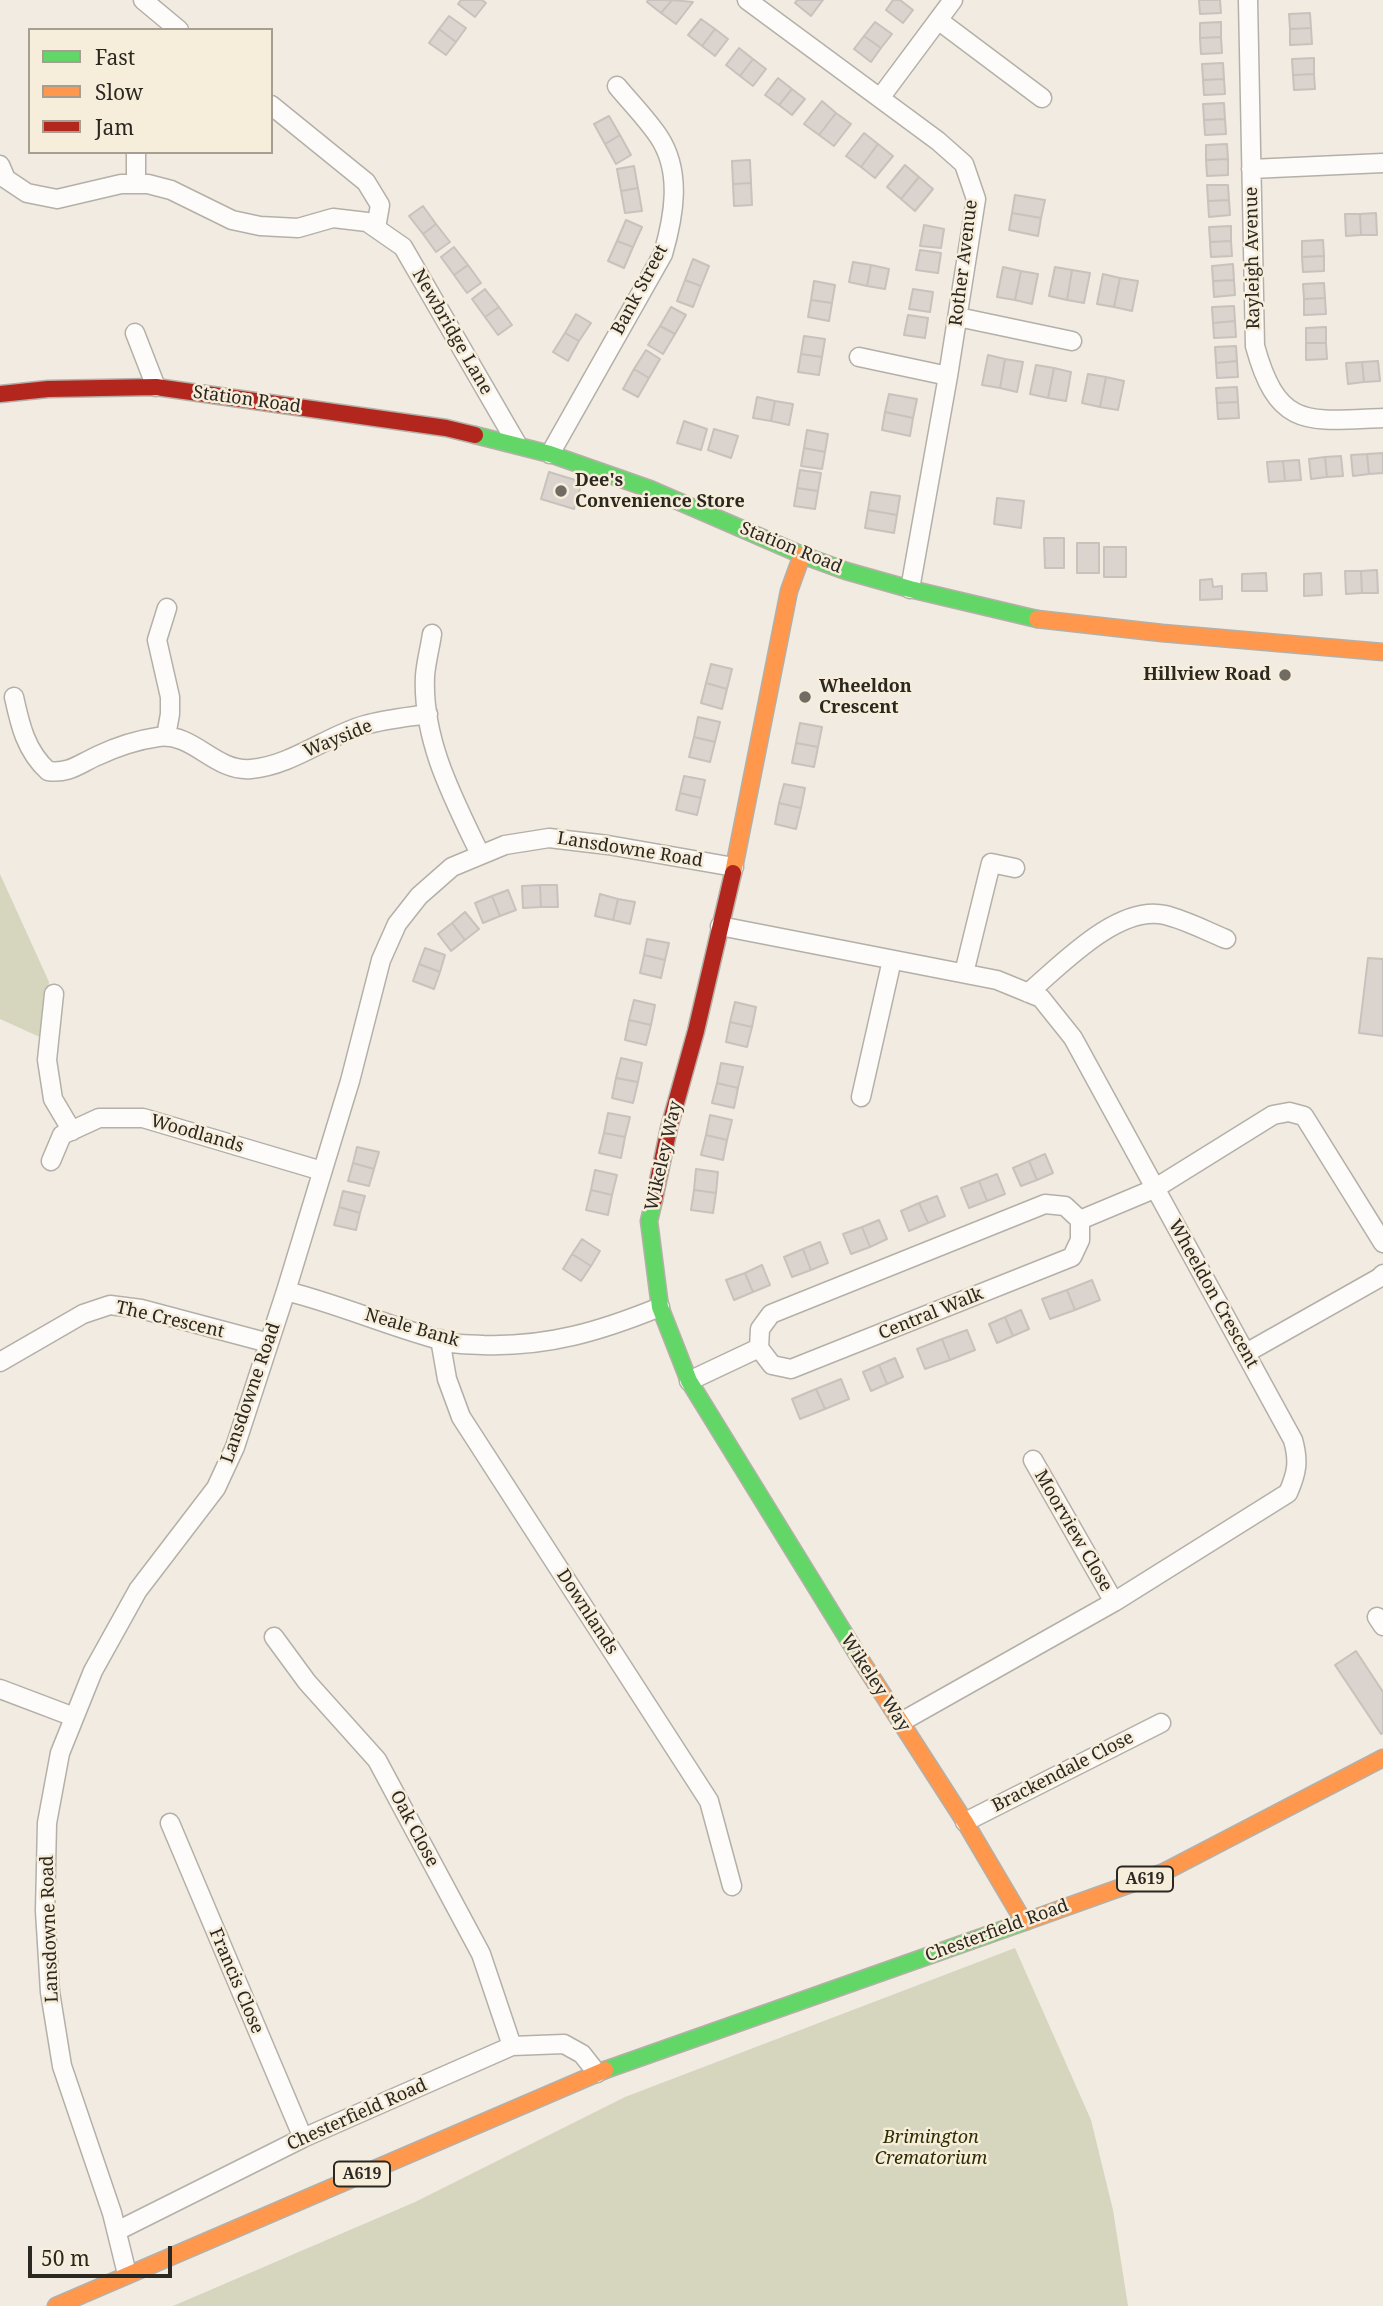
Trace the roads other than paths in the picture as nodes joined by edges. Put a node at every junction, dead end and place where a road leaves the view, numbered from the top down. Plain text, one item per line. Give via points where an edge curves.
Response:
1 (143, 0) edge
2 (953, 0) edge
3 (1248, 0) edge
4 (750, 1) edge
5 (938, 20) junction
6 (177, 28) edge
7 (617, 86) dead end
8 (880, 98) junction
9 (1042, 98) dead end
10 (273, 107) edge
11 (136, 154) edge
12 (1383, 163) edge
13 (0, 165) edge
14 (1251, 169) junction
15 (136, 184) junction
16 (372, 225) junction
17 (958, 317) junction
18 (135, 334) dead end
19 (1072, 341) dead end
20 (859, 357) dead end
21 (948, 376) junction
22 (156, 387) junction
23 (0, 394) edge
24 (1383, 418) edge
25 (517, 444) junction
26 (550, 454) junction
27 (802, 555) junction
28 (910, 589) junction
29 (167, 608) dead end
30 (432, 634) dead end
31 (1383, 652) edge
32 (7, 698) edge
33 (428, 714) junction
34 (166, 736) junction
35 (480, 854) junction
36 (734, 867) junction
37 (1015, 868) dead end
38 (720, 926) junction
39 (1226, 939) dead end
40 (892, 960) junction
41 (964, 973) junction
42 (1028, 993) junction
43 (54, 994) dead end
44 (861, 1097) dead end
45 (72, 1131) junction
46 (51, 1161) dead end
47 (322, 1171) junction
48 (1154, 1189) junction
49 (1080, 1220) junction
50 (1383, 1243) edge
51 (1383, 1274) edge
52 (286, 1291) junction
53 (660, 1307) junction
54 (440, 1339) junction
55 (268, 1343) junction
56 (759, 1348) junction
57 (1246, 1353) junction
58 (0, 1362) edge
59 (689, 1381) junction
60 (1033, 1460) dead end
61 (1114, 1602) junction
62 (274, 1637) dead end
63 (0, 1689) edge
64 (74, 1717) junction
65 (901, 1722) junction
66 (1161, 1723) dead end
67 (1383, 1758) edge
68 (965, 1822) junction
69 (170, 1823) dead end
70 (733, 1886) dead end
71 (1024, 1922) junction
72 (512, 2046) junction
73 (597, 2073) junction
74 (303, 2138) junction
75 (117, 2231) junction
76 (127, 2274) junction
77 (55, 2306) edge

1 - 6 street
2 - 5 street
3 - 14 street, Rayleigh Avenue
4 - 8 street, Rother Avenue
5 - 8 street
5 - 9 street
7 - 26 street, Bank Street via 660,138 670,164 672,222 663,254
8 - 17 street, Rother Avenue via 964,164 976,199
10 - 16 street via 366,182 380,205
11 - 15 street
12 - 14 street
13 - 15 street via 6,179 27,193 57,199
14 - 24 street, Rayleigh Avenue via 1255,346 1262,373 1276,397 1293,413 1321,421
15 - 16 street via 171,190 232,219 260,226 298,229 333,218
16 - 25 street, Newbridge Lane via 403,247
17 - 19 street
17 - 21 street, Rother Avenue
18 - 22 street
20 - 21 street
21 - 28 street, Rother Avenue
22 - 23 main road, Station Road
22 - 25 main road, Station Road via 446,428
25 - 26 main road, Station Road
26 - 27 main road, Station Road via 650,489
27 - 28 main road, Station Road
27 - 36 main road, Wikeley Way via 789,591
28 - 31 main road, Station Road via 1034,619
29 - 34 street via 157,640 170,697
30 - 33 street via 425,677
32 - 34 street via 31,751 48,771 70,771 126,744
33 - 34 street, Wayside via 364,725 280,763 250,769 223,766 178,738
33 - 35 street via 430,738
35 - 36 street, Lansdowne Road via 549,838
35 - 47 street, Lansdowne Road via 452,867 419,896 397,924 381,960
36 - 38 main road, Wikeley Way
37 - 41 street via 991,863
38 - 40 street, Wheeldon Crescent
38 - 53 main road, Wikeley Way via 649,1220
39 - 42 street via 1163,914 1130,917 1108,926
40 - 41 street, Wheeldon Crescent
40 - 44 street
41 - 42 street, Wheeldon Crescent
42 - 48 street, Wheeldon Crescent via 1041,998 1073,1038
43 - 45 street via 47,1060 53,1099
45 - 46 street via 62,1135
45 - 47 street, Woodlands via 99,1118 143,1118
47 - 52 street, Lansdowne Road
48 - 49 street
48 - 50 street via 1273,1115 1289,1112 1304,1116
48 - 57 street, Wheeldon Crescent
49 - 56 street via 1065,1206 1045,1204 1032,1209 771,1314 760,1329
49 - 56 street, Central Walk via 1080,1240 1072,1257 791,1370 772,1365
51 - 57 street
52 - 54 street, Neale Bank
52 - 55 street, Lansdowne Road
53 - 54 street, Neale Bank via 568,1339 514,1346
53 - 59 main road, Wikeley Way
54 - 70 street, Downlands via 447,1379 461,1417 709,1801
55 - 58 street, The Crescent via 110,1305 83,1314
55 - 64 street, Lansdowne Road via 235,1447 216,1488 138,1590 93,1671
56 - 59 street
57 - 61 street, Wheeldon Crescent via 1293,1440 1297,1474 1288,1493
59 - 65 main road, Wikeley Way
60 - 61 street, Moorview Close
61 - 65 street, Wheeldon Crescent
62 - 72 street, Oak Close via 307,1682 377,1760 481,1954
63 - 64 street
64 - 75 street, Lansdowne Road via 60,1753 47,1824 45,1911 50,1992 62,2066
65 - 68 main road, Wikeley Way
66 - 68 street, Brackendale Close
67 - 71 main road, Chesterfield Road / A619 via 1164,1872
68 - 71 main road, Wikeley Way
69 - 74 street, Francis Close
71 - 73 main road, Chesterfield Road / A619
72 - 73 street, Chesterfield Road via 564,2044 582,2054
72 - 74 street, Chesterfield Road
73 - 76 main road, Chesterfield Road / A619
74 - 75 street, Chesterfield Road
75 - 76 street, Lansdowne Road
76 - 77 main road, Chesterfield Road / A619

